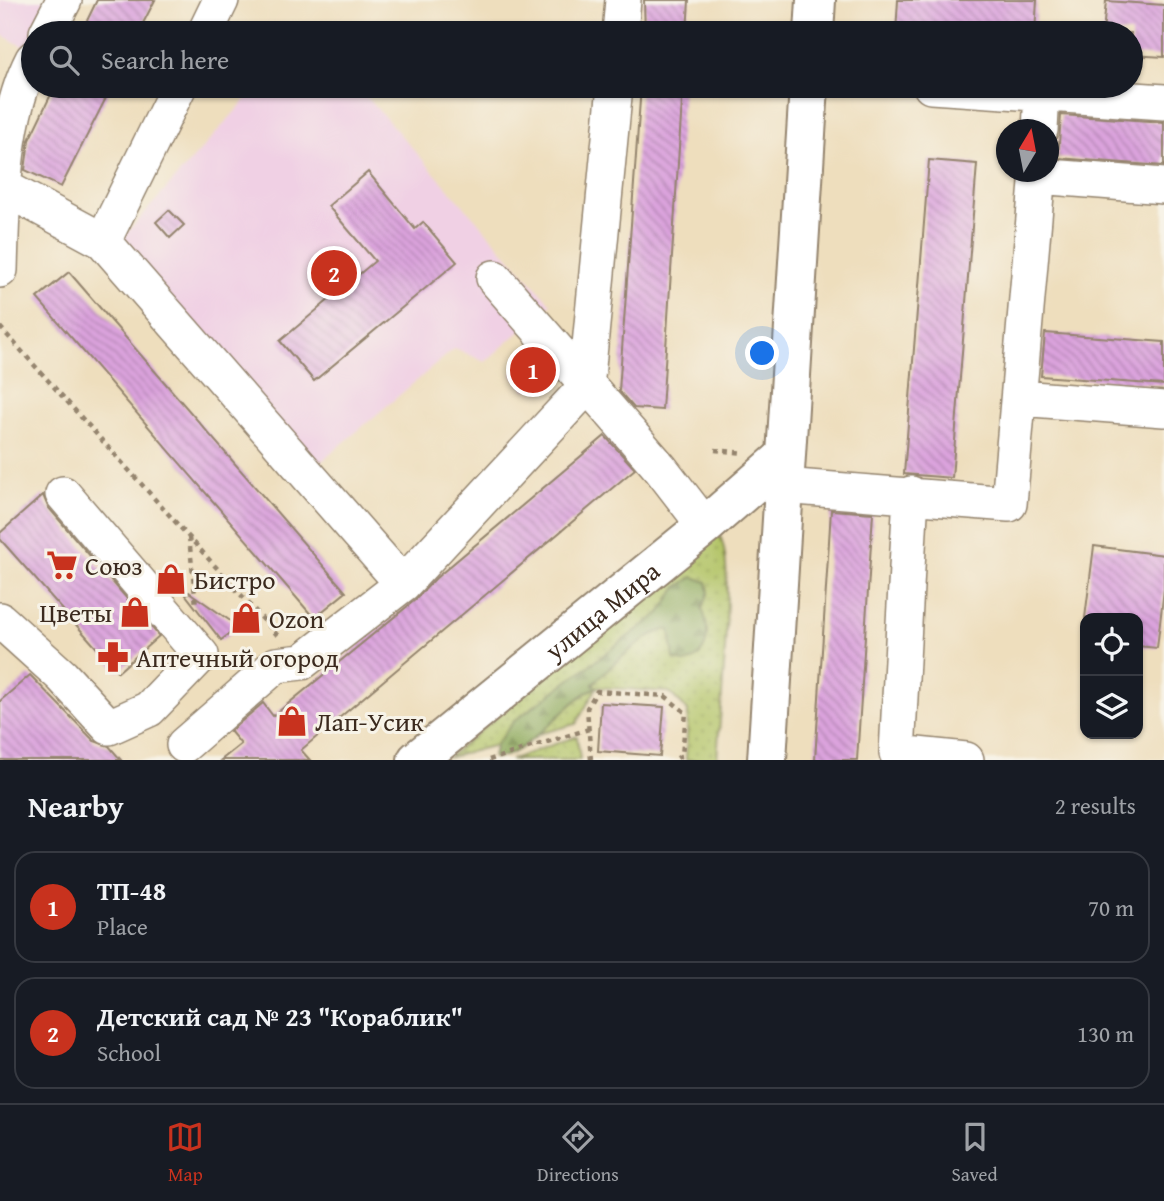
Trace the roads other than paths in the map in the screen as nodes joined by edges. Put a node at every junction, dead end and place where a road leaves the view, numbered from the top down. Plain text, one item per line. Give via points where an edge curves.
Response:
1 (64, 0) edge
2 (221, 0) edge
3 (623, 0) edge
4 (816, 0) edge
5 (53, 21) edge
6 (211, 21) edge
7 (621, 21) edge
8 (815, 21) edge
9 (21, 82) edge
10 (173, 98) edge
11 (614, 98) edge
12 (808, 98) edge
13 (1042, 98) edge
14 (1110, 98) edge
15 (1164, 102) edge
16 (1041, 119) edge
17 (1059, 176) edge
18 (1036, 182) edge
19 (1164, 186) edge
20 (3, 187) junction
21 (103, 241) junction
22 (0, 270) edge
23 (494, 278) dead end
24 (586, 387) junction
25 (1019, 398) junction
26 (1164, 409) edge
27 (784, 472) junction
28 (63, 494) dead end
29 (911, 494) junction
30 (705, 526) junction
31 (403, 584) junction
32 (0, 620) edge
33 (149, 709) junction
34 (189, 754) edge
35 (897, 757) edge
36 (417, 760) edge
37 (767, 760) edge
38 (967, 760) edge

1 - 5 lane
2 - 6 lane
3 - 7 lane
4 - 8 main road
9 - 20 lane
10 - 21 lane
11 - 24 lane
12 - 27 main road
13 - 16 lane
14 - 15 lane
17 - 19 lane
18 - 25 lane
20 - 21 lane
20 - 22 lane
21 - 31 lane
23 - 24 lane
24 - 30 lane
24 - 31 lane
25 - 26 lane
25 - 29 lane via 1009,504
27 - 29 lane
27 - 30 main road, улица Мира
27 - 37 main road
28 - 33 lane via 201,655
29 - 35 lane
30 - 36 main road, улица Мира
31 - 34 lane via 302,662 276,665
32 - 33 lane via 110,727
33 - 34 lane
35 - 38 lane

